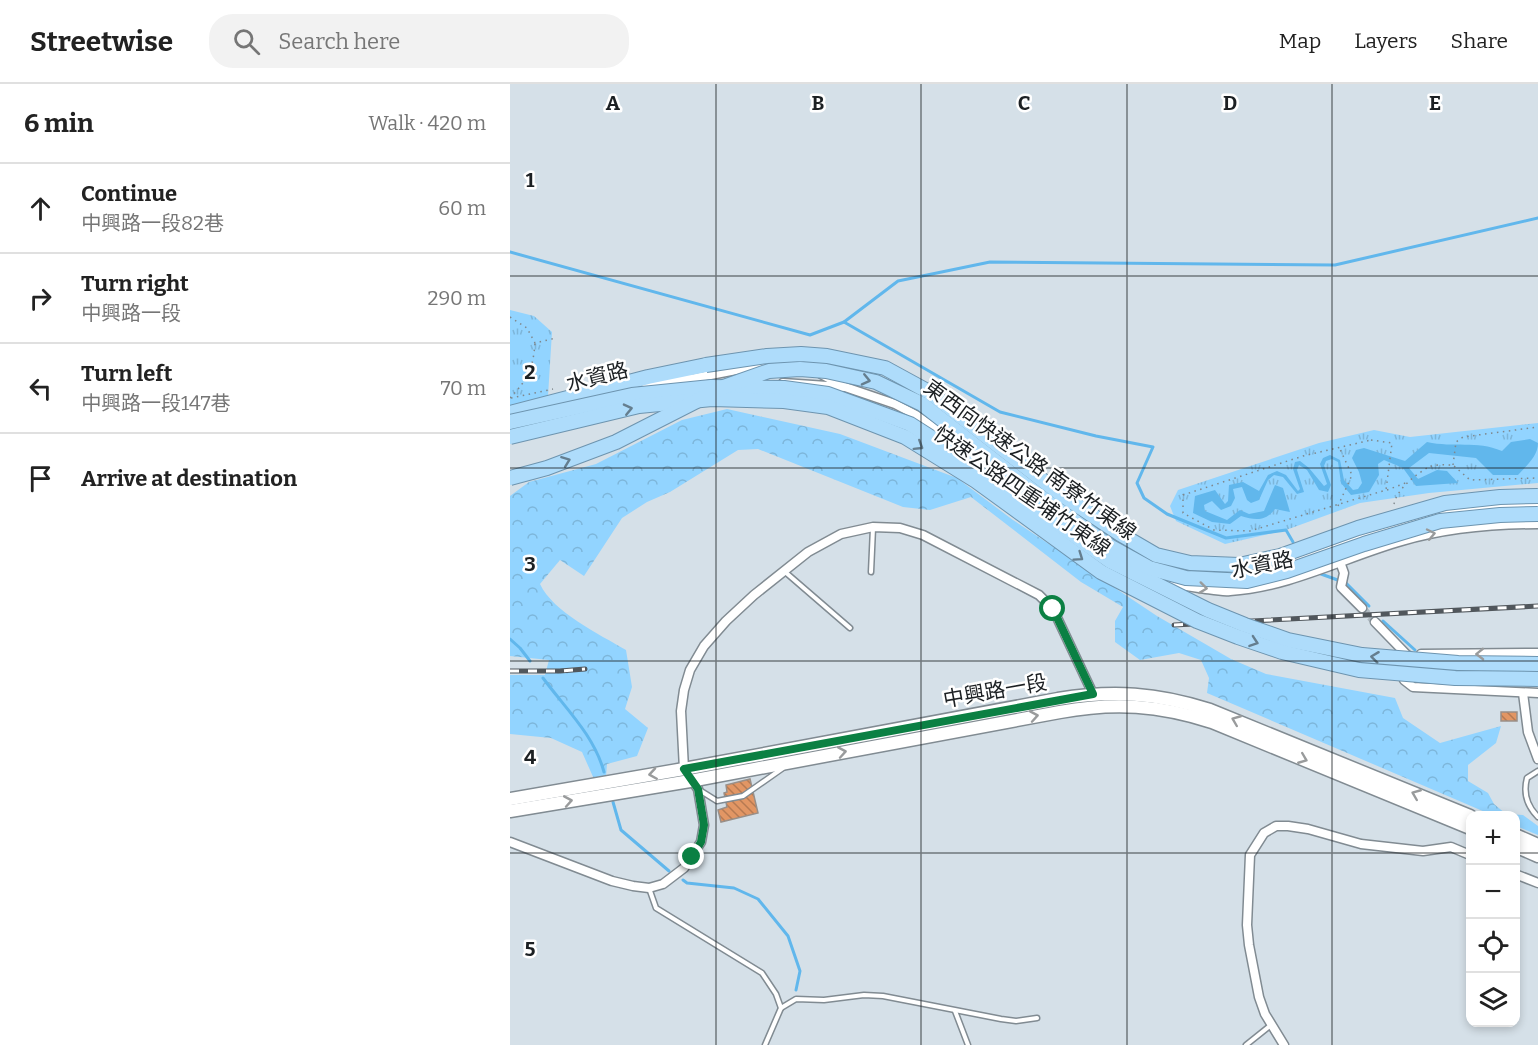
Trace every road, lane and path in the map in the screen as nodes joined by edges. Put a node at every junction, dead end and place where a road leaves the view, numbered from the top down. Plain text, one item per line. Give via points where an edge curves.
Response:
1 (510, 317) edge
2 (556, 339) dead end
3 (535, 343) junction
4 (694, 378) junction
5 (845, 387) junction
6 (553, 389) dead end
7 (510, 398) edge
8 (510, 413) edge
9 (510, 421) edge
10 (1538, 427) edge
11 (510, 437) edge
12 (956, 442) junction
13 (1339, 446) junction
14 (1453, 465) junction
15 (1538, 477) edge
16 (510, 478) edge
17 (1408, 482) junction
18 (1386, 490) junction
19 (1538, 496) edge
20 (1538, 505) edge
21 (1338, 506) junction
22 (1538, 514) edge
23 (1538, 524) edge
24 (1389, 526) junction
25 (873, 527) junction
26 (1334, 544) junction
27 (1340, 562) junction
28 (783, 570) junction
29 (871, 572) dead end
30 (1362, 608) tunnel mouth
31 (1375, 622) tunnel mouth
32 (850, 628) dead end
33 (1538, 652) edge
34 (1408, 656) junction
35 (1538, 664) edge
36 (1538, 679) edge
37 (1523, 693) junction
38 (1538, 693) edge
39 (1093, 694) junction
40 (1538, 759) edge
41 (794, 760) junction
42 (684, 769) junction
43 (1538, 771) edge
44 (694, 785) junction
45 (510, 799) edge
46 (510, 811) edge
47 (1466, 814) edge
48 (1538, 817) edge
49 (1466, 826) edge
50 (1520, 837) edge
51 (510, 842) edge
52 (1538, 845) edge
53 (1520, 848) edge
54 (1466, 853) edge
55 (1538, 856) edge
56 (1520, 876) edge
57 (1538, 883) edge
58 (649, 888) junction
59 (781, 1008) junction
60 (955, 1011) junction
61 (1037, 1018) dead end
62 (1271, 1024) junction
63 (765, 1045) edge
64 (968, 1045) edge
65 (1246, 1045) edge
66 (1284, 1045) edge

1 - 3 path via 527,328
2 - 3 path
3 - 7 path via 533,365
4 - 5 street, 水資路
4 - 5 street, 水資路 via 799,362
4 - 9 street, 水資路 via 615,390
5 - 12 street, 水資路 via 895,404
6 - 7 path
8 - 19 highway, 東西向快速公路 南寮竹東線, bridge via 705,365 801,354 855,361 885,368 929,392 1059,493 1120,534 1156,555 1190,563 1239,565 1280,556 1445,503
35 -> 9 highway, 快速公路四重埔竹東線, bridge via 1458,663 1362,655 1288,640 1245,625 1110,561 910,424 828,394 784,388 711,387 632,395
10 - 14 path via 1462,437 1456,442
11 -> 36 highway, 快速公路四重埔竹東線, bridge via 639,406 712,399 784,401 828,408 905,436 1101,572 1197,621 1282,652 1359,669 1455,678
12 - 26 street, 水資路 via 1121,541 1160,562 1188,570 1242,573
12 -> 27 street, 水資路 via 1113,554 1155,577 1184,586 1228,591 1264,587
13 - 18 path via 1371,440 1392,443
13 - 21 path via 1352,475
13 - 21 path via 1183,495 1183,513 1214,530 1251,531
14 - 15 path via 1470,480
14 - 17 path via 1431,466
16 -> 22 highway, 東西向快速公路 南寮竹東線, bridge via 616,442 726,386 769,371 800,369 876,382 922,404 1112,547 1149,568 1186,578 1247,581 1287,572 1440,521
17 - 18 path
17 - 24 path via 1395,500
18 - 21 path
20 - 24 street, 水資路 via 1441,512
27 -> 23 street, 水資路 via 1439,532 1474,526
24 - 26 street, 水資路
25 - 28 street via 841,534
25 - 29 lane
25 - 39 street via 900,528 923,535 1040,595 1053,609
26 - 27 street
27 - 30 street via 1344,573 1341,588
28 - 32 lane
28 - 42 street via 726,621 690,670 681,711
31 - 34 street
33 -> 34 street
34 - 37 street via 1404,680 1413,687
37 - 38 street
37 - 40 street via 1528,732
39 - 42 main road, 中興路一段
47 -> 39 main road, 中興路一段 via 1177,699 1148,694
41 - 44 main road, 中興路一段
41 - 44 lane via 743,796 717,801
41 -> 49 main road, 中興路一段 via 1095,706 1150,707 1212,722
42 - 44 street
42 -> 45 main road, 中興路一段
43 - 48 lane via 1527,778 1524,789 1528,804
46 -> 44 main road, 中興路一段
44 - 58 street via 704,825 701,842 678,873
50 - 52 main road
51 - 58 street via 612,881
53 - 55 main road
54 - 62 street via 1451,847 1423,851 1360,844 1288,826 1276,826 1264,833 1250,855 1247,925 1259,997
56 - 57 street
58 - 59 lane via 656,908 762,973
59 - 60 lane via 796,999 864,995
59 - 63 lane
60 - 61 lane via 1016,1021
60 - 64 lane
62 - 65 lane
62 - 66 street

